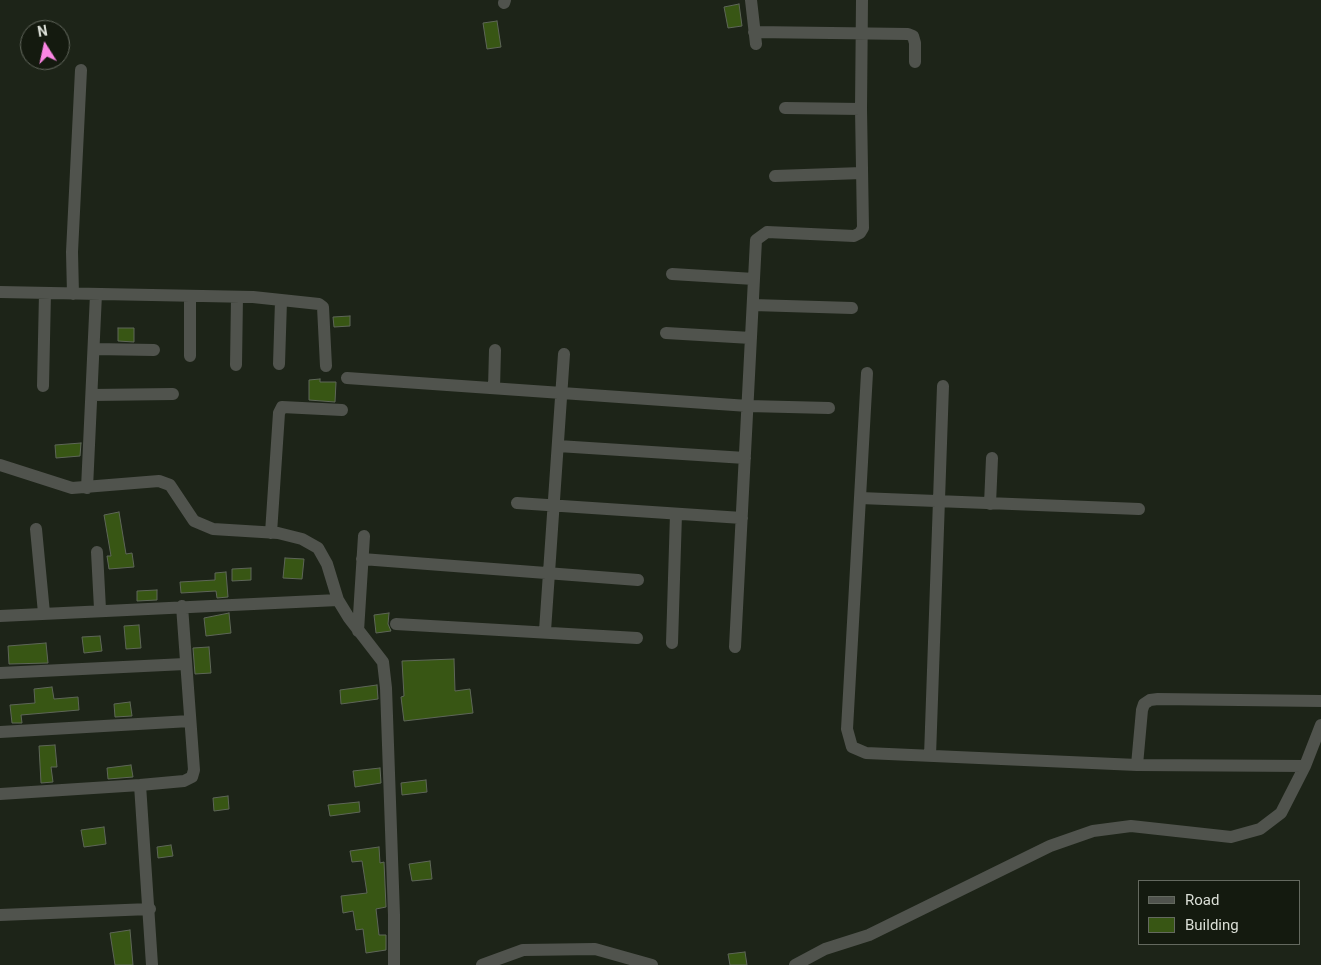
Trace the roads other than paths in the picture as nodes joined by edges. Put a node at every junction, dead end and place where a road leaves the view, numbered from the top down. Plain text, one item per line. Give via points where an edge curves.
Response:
1 (751, 0) edge
2 (862, 0) edge
3 (862, 34) junction
4 (915, 62) dead end
5 (81, 70) dead end
6 (786, 108) dead end
7 (861, 109) junction
8 (862, 173) junction
9 (775, 176) dead end
10 (672, 274) dead end
11 (754, 279) junction
12 (0, 292) edge
13 (44, 293) junction
14 (73, 294) junction
15 (96, 294) junction
16 (190, 296) junction
17 (237, 297) junction
18 (281, 301) junction
19 (753, 305) junction
20 (852, 308) dead end
21 (666, 333) dead end
22 (751, 338) junction
23 (94, 349) junction
24 (154, 350) dead end
25 (495, 350) dead end
26 (564, 354) dead end
27 (190, 356) dead end
28 (279, 364) dead end
29 (236, 365) dead end
30 (326, 366) dead end
31 (867, 373) dead end
32 (347, 378) dead end
33 (43, 386) dead end
34 (943, 386) dead end
35 (494, 388) junction
36 (562, 393) junction
37 (173, 394) dead end
38 (92, 396) junction
39 (748, 406) junction
40 (830, 408) dead end
41 (342, 410) dead end
42 (558, 446) junction
43 (745, 458) junction
44 (992, 458) dead end
45 (0, 465) edge
46 (88, 488) junction
47 (860, 498) junction
48 (939, 502) junction
49 (517, 503) dead end
50 (990, 504) junction
51 (554, 506) junction
52 (1139, 509) dead end
53 (676, 514) junction
54 (742, 518) junction
55 (36, 529) dead end
56 (271, 533) junction
57 (364, 536) dead end
58 (97, 552) dead end
59 (362, 559) junction
60 (549, 572) junction
61 (638, 580) dead end
62 (338, 600) junction
63 (182, 606) junction
64 (100, 610) junction
65 (44, 613) junction
66 (0, 616) edge
67 (396, 624) dead end
68 (358, 631) junction
69 (545, 631) junction
70 (637, 638) dead end
71 (672, 643) dead end
72 (735, 647) dead end
73 (185, 664) junction
74 (0, 673) edge
75 (1321, 701) edge
76 (190, 722) junction
77 (1321, 725) edge
78 (0, 732) edge
79 (930, 756) junction
80 (1137, 765) junction
81 (1305, 766) junction
82 (140, 785) junction
83 (0, 794) edge
84 (150, 909) junction
85 (0, 915) edge
86 (152, 965) edge
87 (394, 965) edge
88 (482, 965) edge
89 (652, 965) edge
90 (795, 965) edge

1 - 3 street via 755,38
2 - 3 street
3 - 4 street via 913,36
3 - 7 street
5 - 14 street
6 - 7 street
7 - 8 street
8 - 9 street
8 - 11 street via 863,228 860,233 847,236 767,232 756,240
10 - 11 street
11 - 19 street
12 - 13 street
13 - 14 street
13 - 33 street
14 - 15 street
15 - 16 street
15 - 23 street
16 - 17 street
16 - 27 street
17 - 18 street
17 - 29 street
18 - 28 street
18 - 30 street via 323,307
19 - 20 street
19 - 22 street
21 - 22 street
22 - 39 street
23 - 24 street
23 - 38 street
25 - 35 street
26 - 36 street
31 - 47 street
32 - 35 street
34 - 48 street
35 - 36 street
36 - 39 street
36 - 42 street
37 - 38 street
38 - 46 street
39 - 40 street
39 - 43 street
41 - 56 street via 282,407
42 - 43 street
42 - 51 street
43 - 54 street
44 - 50 street
45 - 46 street via 72,488
46 - 56 street via 159,481 170,485 194,521 213,529
47 - 48 street
47 - 79 street via 848,738 852,747 866,753
48 - 50 street
48 - 79 street
49 - 51 street
50 - 52 street
51 - 53 street
51 - 60 street
53 - 54 street
53 - 71 street
54 - 72 street
55 - 65 street
56 - 62 street via 302,540 318,548 327,564
57 - 59 street
58 - 64 street
59 - 60 street
59 - 68 street
60 - 61 street
60 - 69 street
62 - 63 street
62 - 68 street
63 - 64 street
63 - 73 street
64 - 65 street
65 - 66 street
67 - 69 street
68 - 87 street via 382,662 386,688
69 - 70 street
73 - 74 street
73 - 76 street
75 - 80 street via 1150,700 1142,710
76 - 78 street
76 - 82 street via 192,777 184,781
77 - 81 street
79 - 80 street
80 - 81 street
81 - 90 street via 1281,813 1260,829 1231,837 1131,826 1093,831 1050,846 869,935 825,949
82 - 83 street
82 - 84 street
84 - 85 street
84 - 86 street
88 - 89 street via 522,950 595,949

